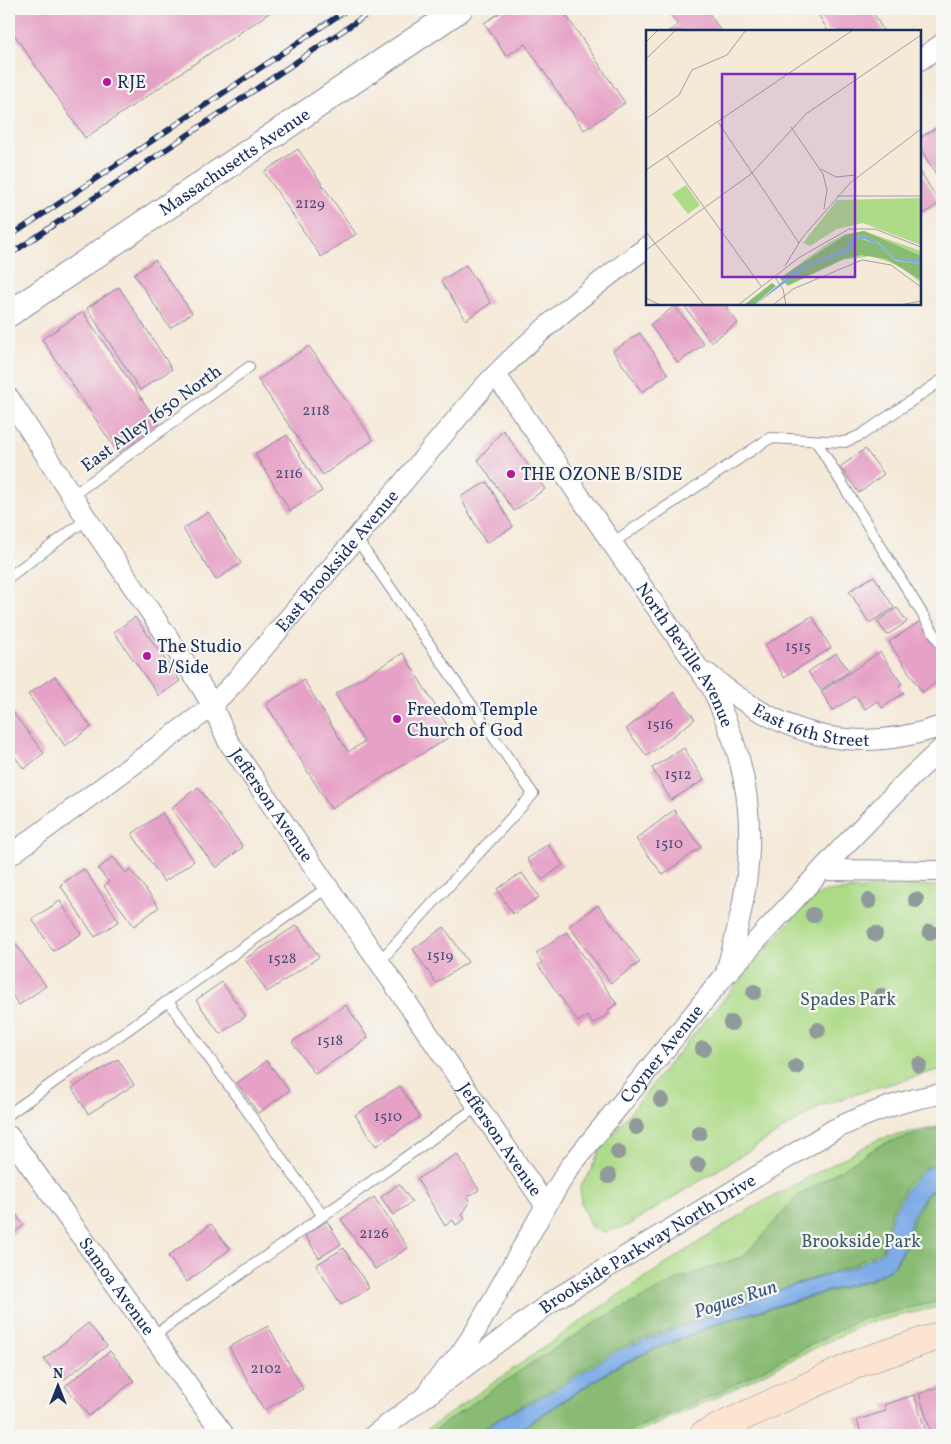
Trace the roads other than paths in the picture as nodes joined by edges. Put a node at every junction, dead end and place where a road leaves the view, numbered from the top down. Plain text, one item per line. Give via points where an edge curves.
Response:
1 (460, 9) edge
2 (942, 44) edge
3 (921, 59) edge
4 (646, 248) edge
5 (9, 314) edge
6 (249, 367) dead end
7 (496, 375) junction
8 (942, 380) edge
9 (9, 398) edge
10 (816, 441) junction
11 (73, 495) junction
12 (88, 519) junction
13 (356, 538) junction
14 (612, 543) junction
15 (9, 577) edge
16 (942, 646) edge
17 (695, 663) junction
18 (212, 705) junction
19 (942, 726) edge
20 (942, 748) edge
21 (9, 856) edge
22 (822, 870) junction
23 (942, 871) edge
24 (328, 887) junction
25 (379, 962) junction
26 (725, 975) junction
27 (168, 1001) junction
28 (942, 1094) edge
29 (478, 1106) junction
30 (9, 1114) edge
31 (9, 1136) edge
32 (546, 1206) junction
33 (323, 1216) junction
34 (942, 1335) edge
35 (153, 1336) junction
36 (429, 1395) junction
37 (224, 1435) edge
38 (374, 1435) edge
39 (703, 1435) edge

1 - 5 street, Massachusetts Avenue
2 - 3 street
4 - 7 street, East Brookside Avenue via 571,305
6 - 11 lane, East Alley 1650 North
7 - 13 street, East Brookside Avenue
7 - 14 street, North Beville Avenue
8 - 10 lane via 861,435 846,442
9 - 11 street, Jefferson Avenue
10 - 14 lane via 770,438
10 - 16 lane
11 - 12 street, Jefferson Avenue
12 - 15 lane
12 - 18 street, Jefferson Avenue
13 - 18 street, East Brookside Avenue
13 - 25 lane via 532,794
14 - 17 street, North Beville Avenue
17 - 19 street, East 16th Street via 733,693 777,720 811,733 846,740 882,740 917,735
17 - 26 street, North Beville Avenue via 712,688 727,721 741,766 748,816 749,862 745,898
18 - 21 street, East Brookside Avenue
18 - 24 street, Jefferson Avenue via 228,741
20 - 22 street, Coyner Avenue
22 - 23 street
22 - 26 street, Coyner Avenue
24 - 25 street, Jefferson Avenue
24 - 27 lane
25 - 29 street, Jefferson Avenue
26 - 32 street, Coyner Avenue via 570,1168
27 - 30 lane
27 - 33 lane
28 - 36 street, Brookside Parkway North Drive via 903,1102 833,1130 554,1300
29 - 32 street, Jefferson Avenue
29 - 33 lane
31 - 35 street, Samoa Avenue
32 - 36 street, Coyner Avenue via 474,1332 460,1354 432,1385
33 - 35 lane
34 - 39 main road via 861,1362
35 - 37 street, Samoa Avenue
36 - 38 street, Brookside Parkway North Drive

